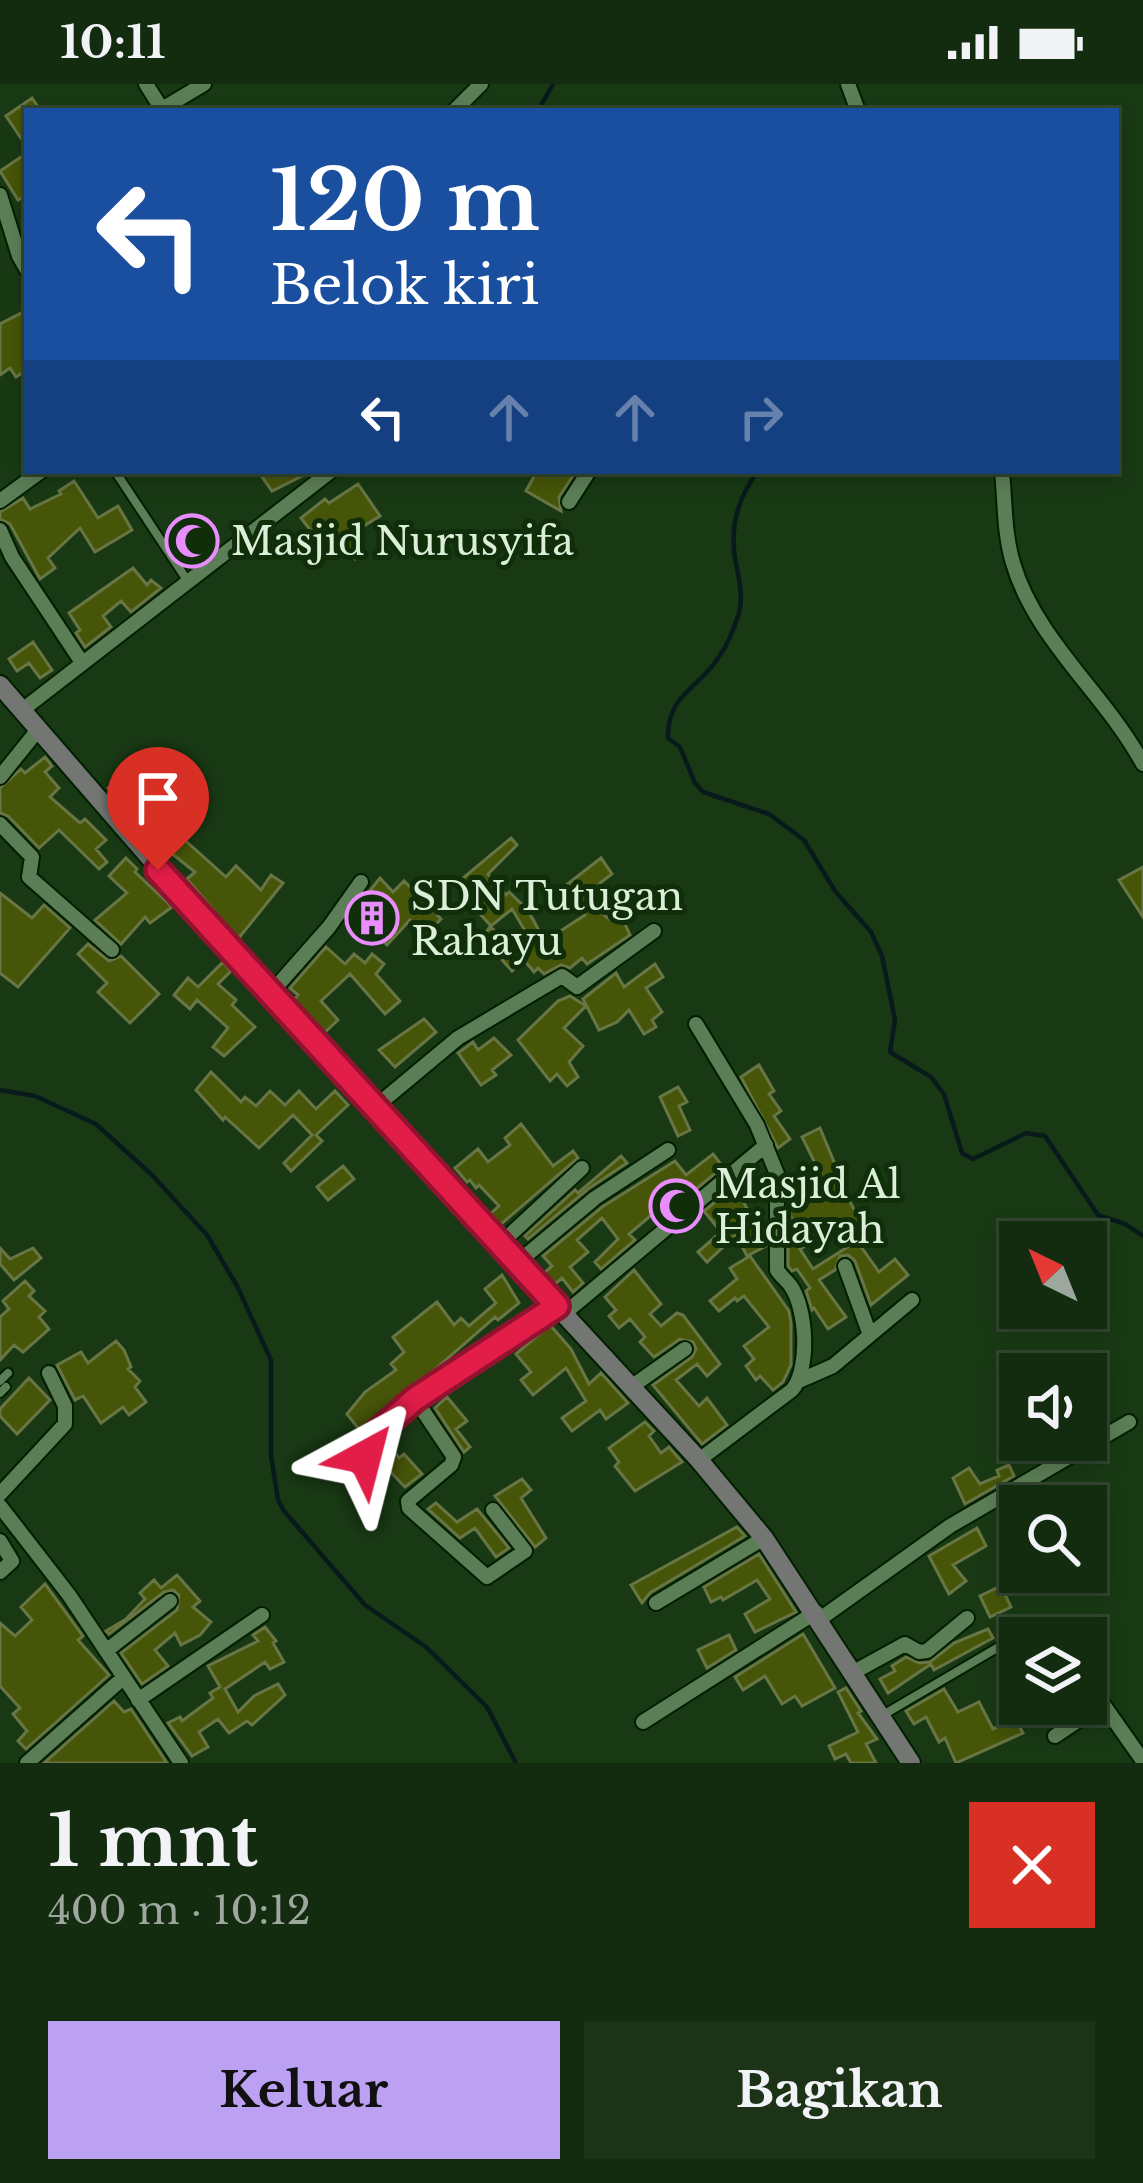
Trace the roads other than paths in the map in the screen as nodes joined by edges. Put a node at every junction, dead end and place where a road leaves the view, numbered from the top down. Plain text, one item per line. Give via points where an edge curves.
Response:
1 (204, 84) edge
2 (481, 84) edge
3 (165, 108) edge
4 (457, 108) edge
5 (0, 194) edge
6 (24, 265) edge
7 (37, 474) edge
8 (117, 474) edge
9 (327, 474) edge
10 (587, 474) edge
11 (1002, 474) edge
12 (0, 501) edge
13 (569, 502) dead end
14 (0, 530) edge
15 (187, 580) junction
16 (81, 661) junction
17 (0, 685) edge
18 (21, 710) junction
19 (37, 730) junction
20 (1143, 764) edge
21 (0, 777) edge
22 (0, 824) edge
23 (361, 882) dead end
24 (654, 931) dead end
25 (112, 950) dead end
26 (268, 994) junction
27 (696, 1024) dead end
28 (374, 1108) junction
29 (766, 1145) junction
30 (668, 1150) dead end
31 (582, 1168) dead end
32 (500, 1244) junction
33 (517, 1262) junction
34 (845, 1266) dead end
35 (912, 1300) dead end
36 (561, 1310) junction
37 (870, 1335) junction
38 (685, 1349) dead end
39 (49, 1373) dead end
40 (801, 1380) junction
41 (631, 1387) junction
42 (415, 1399) junction
43 (1129, 1422) dead end
44 (698, 1460) junction
45 (370, 1472) dead end
46 (0, 1494) edge
47 (0, 1506) edge
48 (493, 1510) dead end
49 (764, 1538) junction
50 (0, 1541) edge
51 (0, 1572) edge
52 (170, 1600) dead end
53 (656, 1603) dead end
54 (262, 1615) dead end
55 (818, 1616) junction
56 (967, 1618) dead end
57 (998, 1648) dead end
58 (106, 1651) junction
59 (854, 1672) junction
60 (123, 1678) junction
61 (138, 1700) junction
62 (1107, 1710) edge
63 (881, 1716) junction
64 (643, 1722) dead end
65 (1072, 1725) edge
66 (1055, 1736) dead end
67 (1143, 1761) edge
68 (27, 1763) edge
69 (181, 1763) edge
70 (911, 1763) edge

1 - 3 street
2 - 4 street
5 - 6 street
7 - 12 street
8 - 15 lane
9 - 15 street
10 - 13 street
11 - 20 street via 1010,552 1029,602
14 - 16 street
15 - 16 street
16 - 18 street
17 - 18 main road
18 - 19 main road
19 - 21 street
19 - 26 main road
22 - 25 street via 32,856 29,877
23 - 26 street
24 - 28 street via 577,987 562,976 476,1027
26 - 28 main road
27 - 29 street
28 - 32 main road
29 - 36 street
29 - 40 street via 777,1174 777,1270 799,1306
30 - 33 street
31 - 32 street
32 - 33 main road
33 - 36 main road
34 - 37 street
35 - 37 street
36 - 41 main road
36 - 42 street
37 - 40 street
38 - 41 street
39 - 46 street via 65,1424
40 - 44 street
41 - 44 main road
42 - 45 street via 365,1445
42 - 48 street via 454,1456 409,1508 488,1577 525,1551
43 - 55 street via 950,1526
44 - 49 main road
47 - 58 street
49 - 53 street
49 - 55 main road
50 - 51 street via 12,1561
52 - 58 street
54 - 61 street
55 - 59 main road
55 - 64 street
56 - 59 street via 927,1651 905,1644
57 - 63 lane
58 - 60 street
59 - 63 main road
60 - 61 street
60 - 68 street
61 - 69 street
62 - 67 street
63 - 70 main road
65 - 66 street

